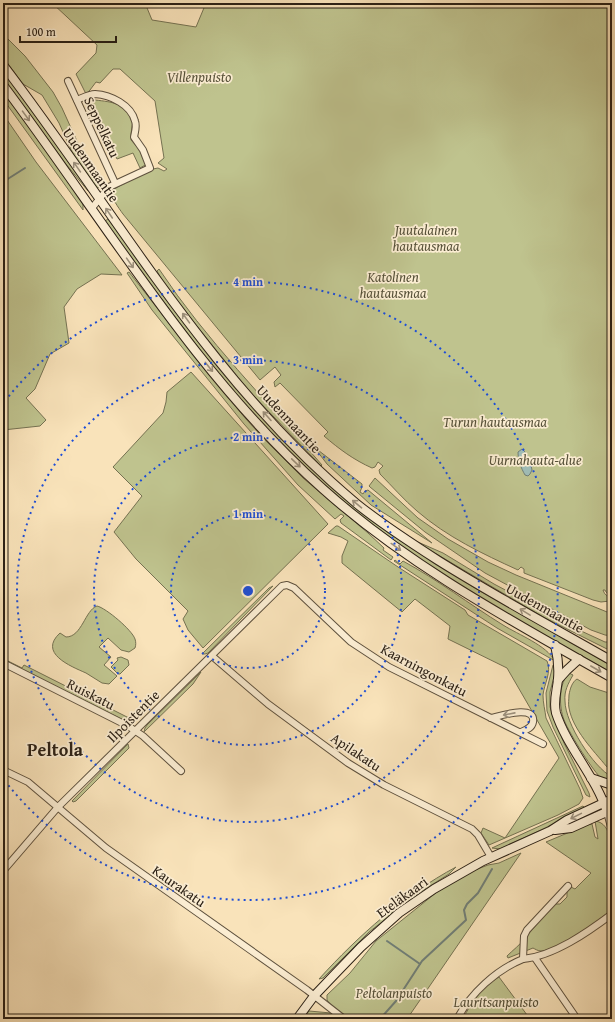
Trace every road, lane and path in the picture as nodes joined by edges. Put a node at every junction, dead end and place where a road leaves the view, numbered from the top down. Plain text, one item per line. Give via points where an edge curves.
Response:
1 (3, 65) edge
2 (68, 81) dead end
3 (3, 85) edge
4 (77, 100) junction
5 (115, 183) junction
6 (99, 199) junction
7 (92, 208) junction
8 (287, 585) joint
9 (555, 645) junction
10 (212, 656) junction
11 (610, 658) edge
12 (579, 659) junction
13 (3, 663) edge
14 (612, 678) edge
15 (558, 680) junction
16 (491, 718) junction
17 (135, 731) junction
18 (521, 732) junction
19 (544, 744) dead end
20 (3, 770) edge
21 (181, 771) dead end
22 (591, 778) junction
23 (612, 785) edge
24 (608, 801) edge
25 (58, 807) junction
26 (610, 810) edge
27 (550, 831) junction
28 (612, 831) edge
29 (491, 857) junction
30 (3, 871) edge
31 (568, 886) dead end
32 (612, 914) edge
33 (535, 958) junction
34 (523, 959) junction
35 (314, 996) junction
36 (297, 1019) edge
37 (344, 1019) edge
38 (457, 1019) edge
39 (577, 1019) edge

6 -> 1 main road, Uudenmaantie
2 - 4 street, Seppelkatu
3 -> 7 main road, Uudenmaantie
4 - 5 street, Seppelkatu
4 - 5 street via 94,94 115,100 127,106 136,121 134,137 143,150 150,168
5 - 6 street
6 - 7 street
11 -> 6 main road, Uudenmaantie via 518,609 423,551 386,527 326,477 219,361
7 -> 9 main road, Uudenmaantie via 151,292 211,370 262,428 321,487 416,562
8 - 10 street, Ilpoistentie via 278,589
8 - 16 street, Kaarningonkatu via 297,591 351,642 389,668
9 - 12 main road, Uudenmaantie
9 - 15 main road via 559,665
10 - 17 street, Ilpoistentie
10 - 29 street, Apilakatu via 284,717 348,763 384,785 472,829
12 -> 14 main road, Uudenmaantie
12 - 15 main road
13 - 17 street, Ruiskatu
15 - 22 main road via 555,697 557,714
16 - 18 street, Kaarningonkatu
18 -> 16 street via 533,723 529,713
17 - 21 street, Ruiskatu
17 - 25 street, Ilpoistentie
18 - 19 street, Kaarningonkatu
20 - 25 street, Kaurakatu via 28,782
22 - 23 main road
22 - 24 main road
24 - 26 main road
24 -> 27 main road, Eteläkaari
25 - 30 street, Ilpoistentie
25 - 35 street, Kaurakatu via 106,848
26 - 27 main road, Eteläkaari via 571,828
26 - 28 street
27 - 29 main road, Eteläkaari
29 - 35 main road, Eteläkaari via 434,889 399,913 361,947
31 - 34 street via 527,930 524,936
32 - 33 street via 564,945
33 - 34 street
33 - 39 street
34 - 38 street via 503,969 486,982
35 - 36 main road, Eteläkaari
35 - 37 street, Kaurakatu

